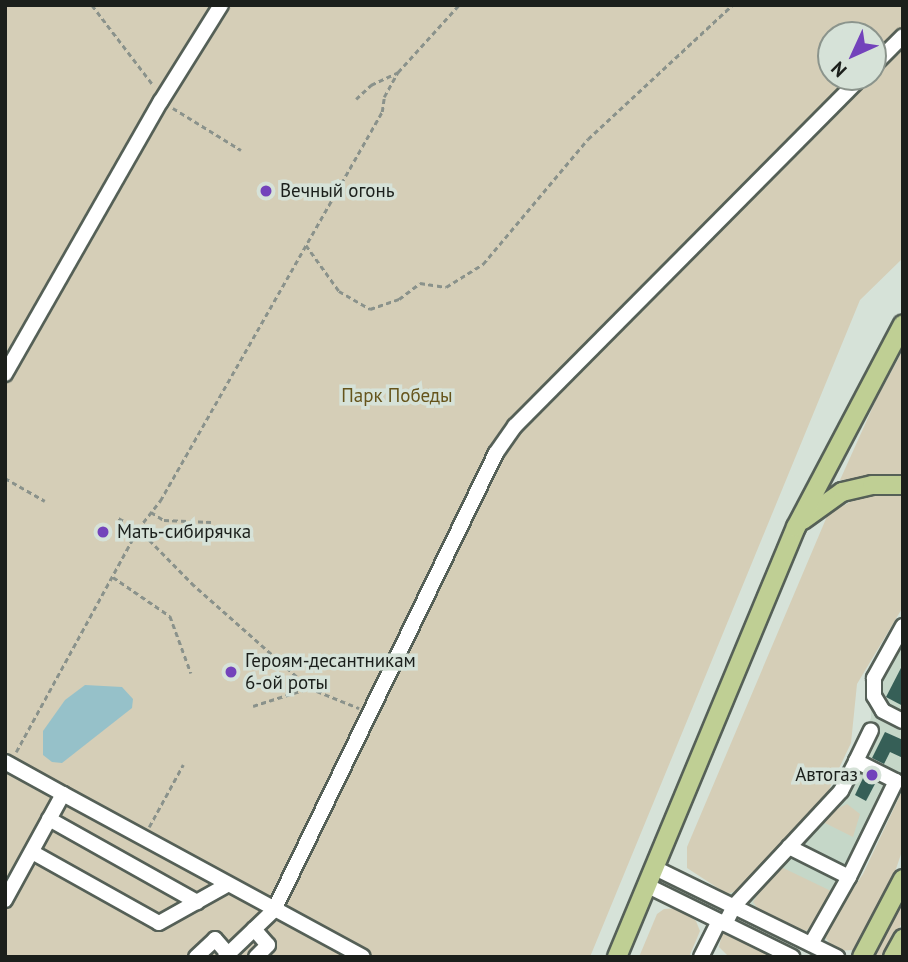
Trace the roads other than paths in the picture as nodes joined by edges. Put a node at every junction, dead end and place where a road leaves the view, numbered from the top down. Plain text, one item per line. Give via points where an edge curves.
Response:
1 (221, 5) edge
2 (903, 36) edge
3 (887, 52) edge
4 (848, 91) edge
5 (903, 324) edge
6 (5, 374) edge
7 (903, 485) edge
8 (796, 527) junction
9 (903, 626) edge
10 (903, 721) edge
11 (871, 730) dead end
12 (856, 761) junction
13 (7, 763) edge
14 (63, 794) junction
15 (49, 819) junction
16 (789, 847) junction
17 (32, 852) junction
18 (655, 868) junction
19 (849, 877) junction
20 (903, 879) edge
21 (227, 885) junction
22 (648, 886) junction
23 (5, 900) edge
24 (197, 902) junction
25 (734, 906) junction
26 (274, 910) junction
27 (722, 922) junction
28 (254, 929) junction
29 (793, 935) junction
30 (903, 939) edge
31 (811, 944) junction
32 (227, 955) edge
33 (786, 955) edge
34 (196, 957) edge
35 (256, 957) edge
36 (363, 957) edge
37 (617, 957) edge
38 (701, 957) edge
39 (837, 957) edge
40 (862, 957) edge
41 (893, 957) edge

1 - 6 street
2 - 3 street
4 - 26 street via 514,426 496,453
5 - 8 main road
7 - 8 main road via 872,485 842,492
8 - 18 main road
9 - 10 street via 874,678 874,696 883,711
11 - 12 street
12 - 16 street via 841,791
12 - 19 street via 896,781
13 - 14 street
14 - 15 street
14 - 21 street
15 - 17 street
15 - 24 street
16 - 19 street
16 - 25 street
17 - 23 street
17 - 24 street via 159,923
18 - 22 main road
18 - 25 street
19 - 31 street
20 - 40 main road
21 - 24 street
21 - 26 street
22 - 27 street
22 - 37 main road
25 - 27 street
25 - 29 street
26 - 28 street
26 - 36 street
27 - 33 street
27 - 38 street
28 - 32 street
28 - 35 street via 268,945
29 - 31 street
29 - 33 street
30 - 41 main road
31 - 39 street
32 - 34 street via 215,939

